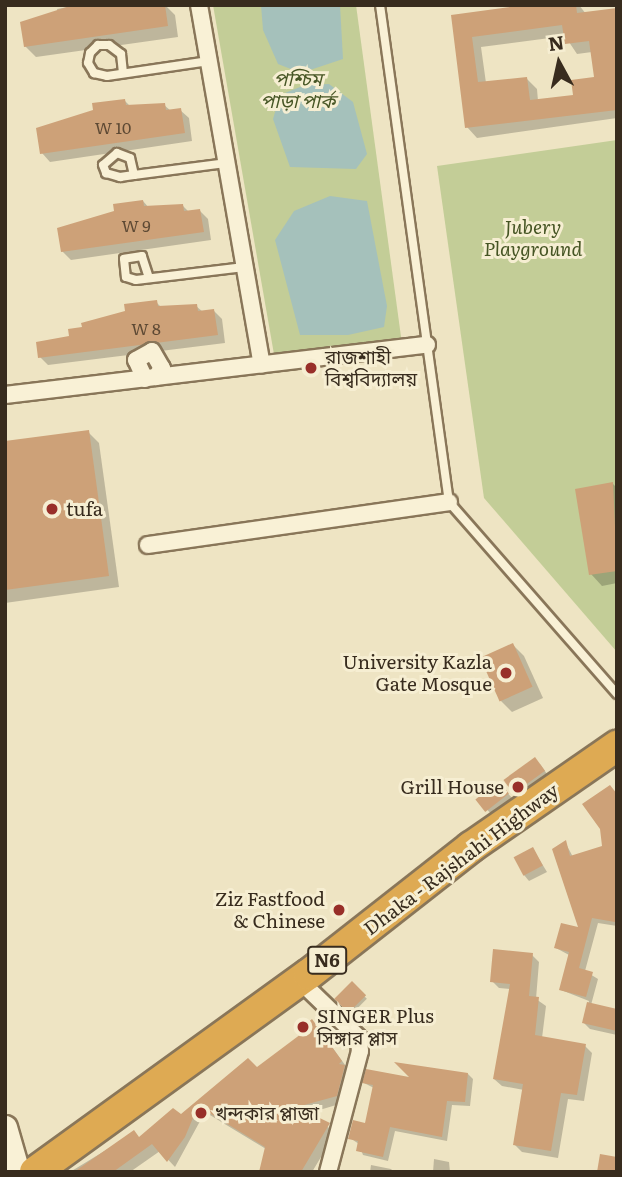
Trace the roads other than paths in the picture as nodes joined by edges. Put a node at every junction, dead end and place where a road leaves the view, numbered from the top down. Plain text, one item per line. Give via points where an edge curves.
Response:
1 (199, 5) edge
2 (380, 5) edge
3 (209, 61) junction
4 (123, 73) junction
5 (227, 163) junction
6 (134, 175) dead end
7 (244, 267) junction
8 (149, 278) dead end
9 (427, 345) junction
10 (262, 365) junction
11 (5, 396) edge
12 (449, 502) junction
13 (148, 544) dead end
14 (617, 694) edge
15 (617, 746) edge
16 (300, 981) junction
17 (5, 1127) edge
18 (18, 1172) edge
19 (35, 1172) edge
20 (328, 1172) edge

1 - 3 street
2 - 9 lane
3 - 4 lane
3 - 5 street
4 - 4 lane via 94,73 88,63 90,53 98,45 109,45 121,54
5 - 6 lane
5 - 7 street
7 - 8 lane
7 - 10 street
9 - 10 street
9 - 12 lane
10 - 11 street
12 - 13 street
12 - 14 lane
15 - 16 highway, Dhaka - Rajshahi Highway / N6 via 471,847
16 - 19 highway, Dhaka - Rajshahi Highway / N6
16 - 20 street via 359,1038 360,1051
17 - 18 main road

